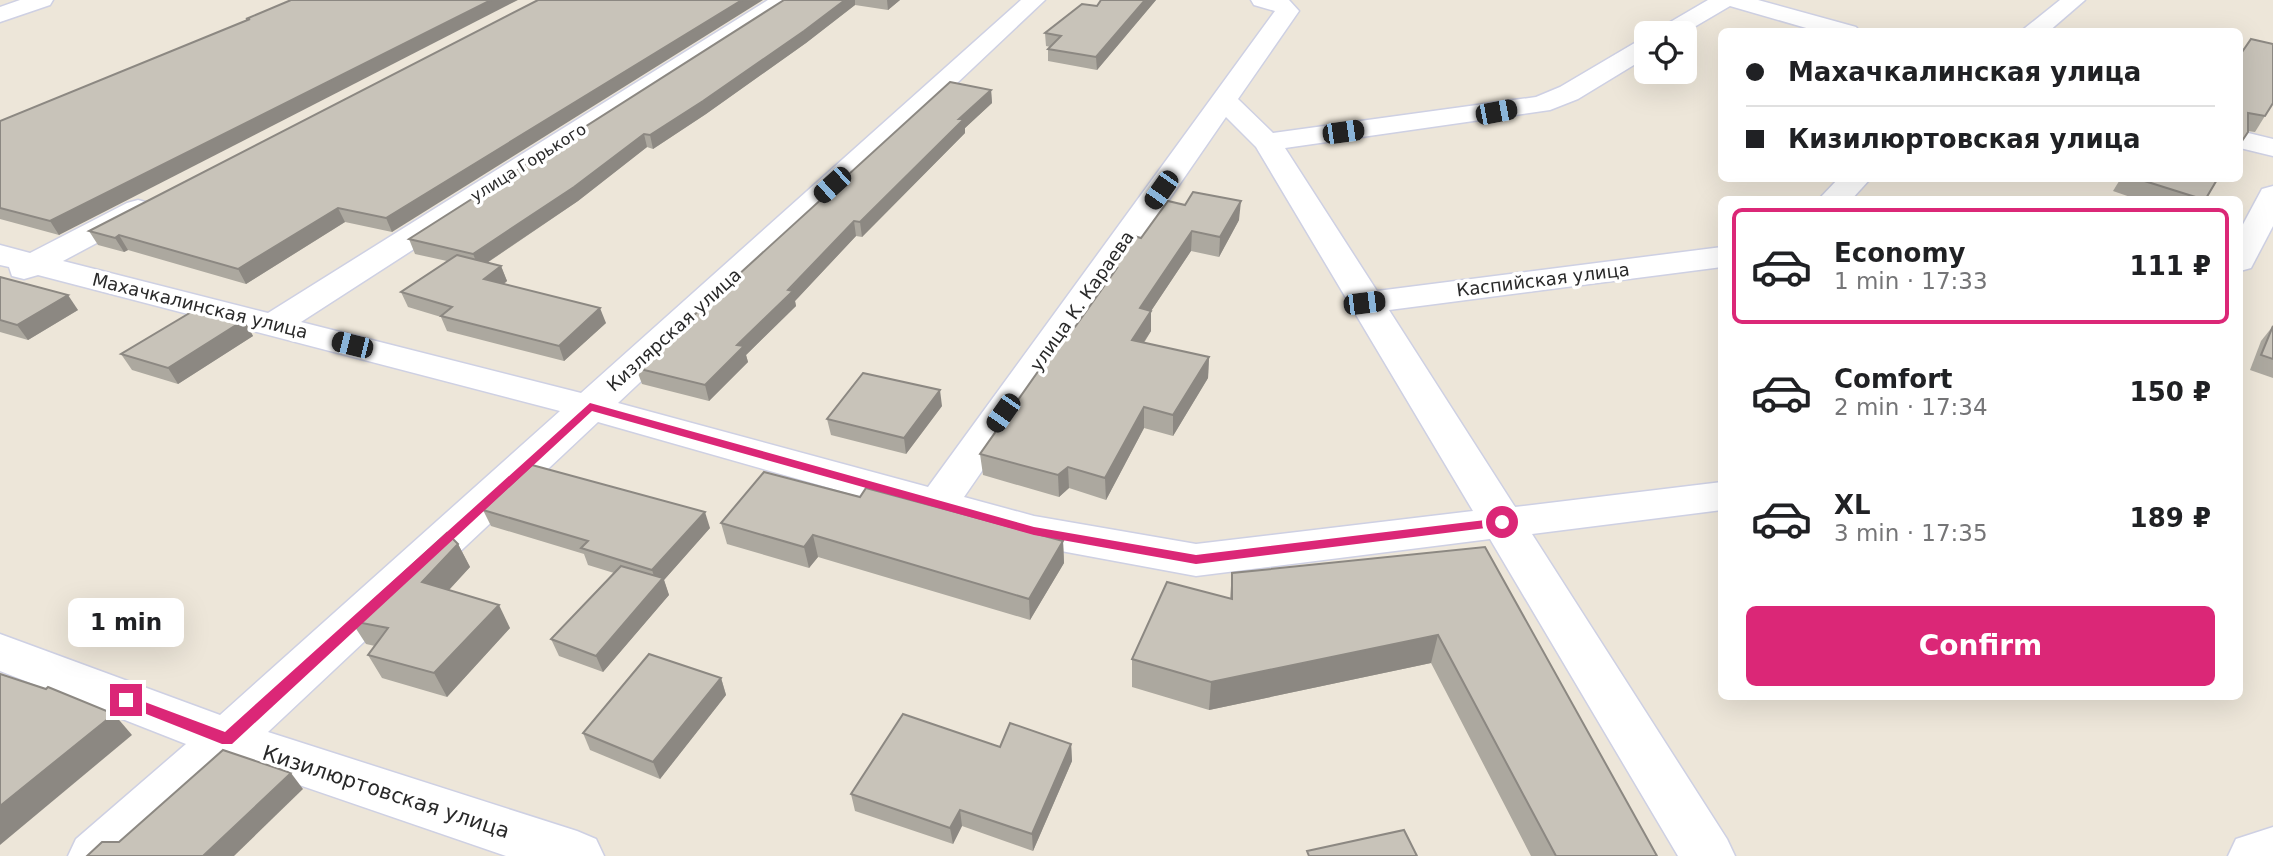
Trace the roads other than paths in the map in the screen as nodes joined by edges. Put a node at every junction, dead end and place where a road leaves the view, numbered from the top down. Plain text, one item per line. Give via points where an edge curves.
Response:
1 (42, 0) edge
2 (784, 0) edge
3 (1034, 0) edge
4 (1262, 0) edge
5 (1724, 0) edge
6 (1733, 0) edge
7 (2074, 0) edge
8 (0, 15) edge
9 (1688, 21) edge
10 (1834, 28) edge
11 (2037, 28) edge
12 (1634, 54) edge
13 (1224, 100) junction
14 (2243, 140) edge
15 (1267, 142) junction
16 (2273, 148) edge
17 (1853, 182) edge
18 (2273, 195) edge
19 (1837, 196) edge
20 (157, 199) edge
21 (2243, 255) edge
22 (1718, 258) edge
23 (11, 267) edge
24 (1364, 303) junction
25 (273, 325) junction
26 (590, 407) junction
27 (1718, 496) edge
28 (939, 502) junction
29 (1502, 522) junction
30 (0, 652) edge
31 (227, 739) junction
32 (2273, 852) edge
33 (95, 856) edge
34 (577, 856) edge
35 (1708, 856) edge
36 (2255, 856) edge

1 - 8 street
2 - 25 street, улица Горького
3 - 26 street, Кизлярская улица
4 - 13 street, улица К. Караева via 1287,11
5 - 9 street
6 - 10 street
7 - 11 street
12 - 15 street via 1569,93 1541,104
13 - 15 street
13 - 28 street, улица К. Караева
14 - 16 street
15 - 24 street
17 - 19 street
18 - 21 street
20 - 23 street
22 - 24 street, Каспийская улица
23 - 25 street, Махачкалинская улица
24 - 29 street
25 - 26 street, Махачкалинская улица
26 - 28 street, Махачкалинская улица
26 - 31 street, Кизлярская улица
27 - 29 street, Махачкалинская улица
28 - 29 street, Махачкалинская улица via 1034,531 1196,560
29 - 35 street
30 - 31 street, Кизилюртовская улица
31 - 33 street, Кизлярская улица
31 - 34 street, Кизилюртовская улица
32 - 36 street

